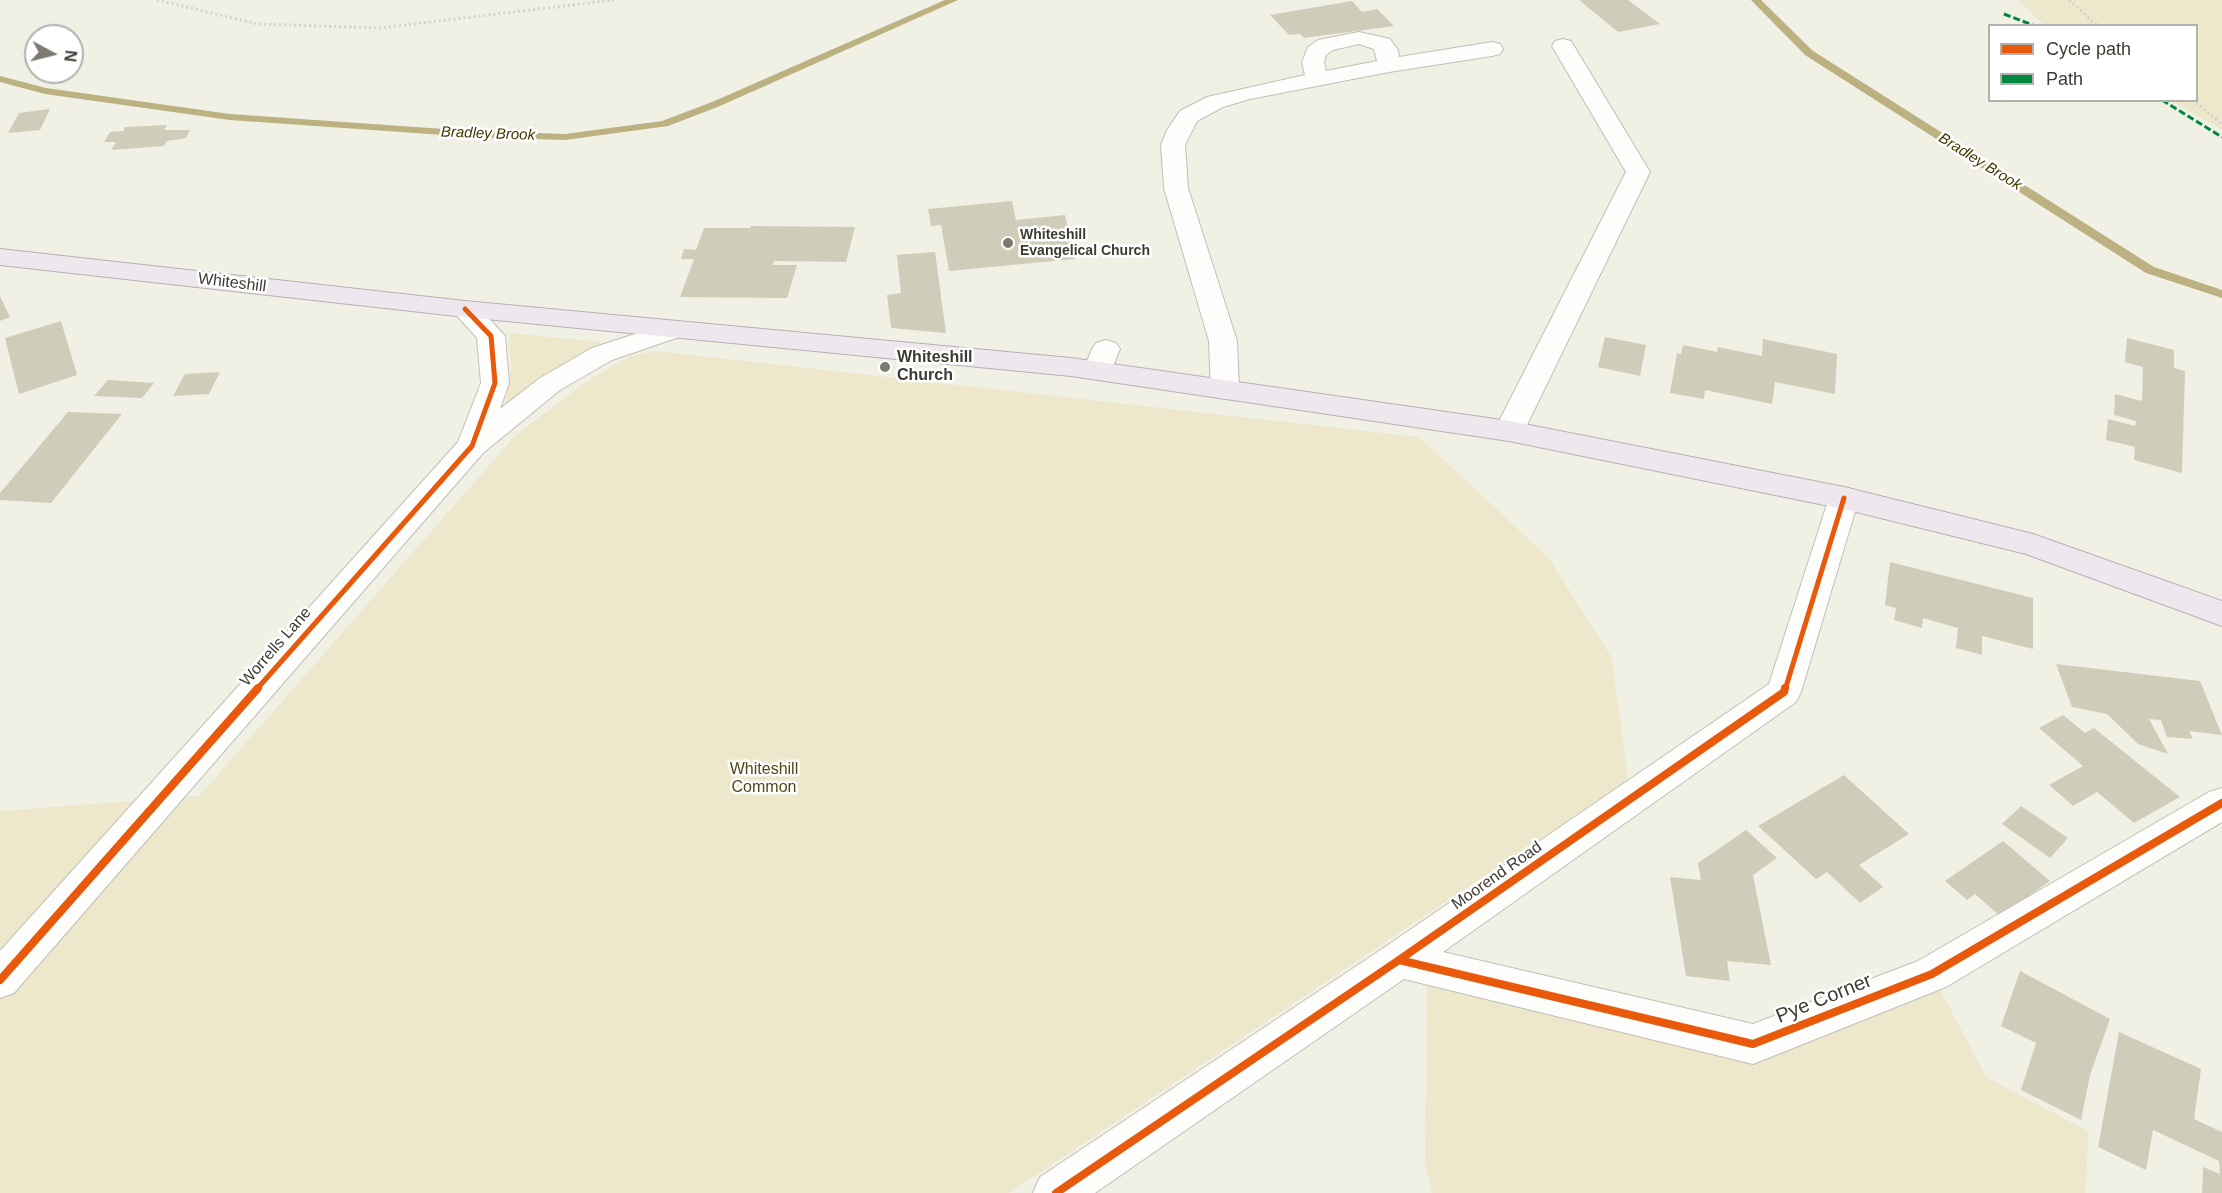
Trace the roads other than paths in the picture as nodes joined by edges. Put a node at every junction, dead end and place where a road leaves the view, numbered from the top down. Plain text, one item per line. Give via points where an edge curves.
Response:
1 (1563, 46) dead end
2 (1492, 49) dead end
3 (1389, 65) junction
4 (1317, 78) junction
5 (0, 257) edge
6 (465, 309) junction
7 (675, 329) junction
8 (1225, 390) junction
9 (1509, 431) junction
10 (472, 446) junction
11 (1844, 498) junction
12 (2222, 614) edge
13 (2222, 802) edge
14 (1399, 960) junction
15 (0, 980) edge
16 (1056, 1193) edge

1 - 9 street via 1638,172
2 - 3 street
3 - 4 street
3 - 4 street via 1382,44 1359,38 1316,51 1313,62
4 - 8 street via 1247,93 1199,109 1188,116 1173,145 1176,188 1223,341
5 - 6 main road, Whiteshill
6 - 7 main road, Whiteshill
6 - 10 street, Worrells Lane via 491,336 495,383
7 - 8 main road, Whiteshill via 1101,360
7 - 10 street via 602,354 550,384
8 - 9 main road, Whiteshill
9 - 11 main road, Whiteshill
10 - 15 street, Worrells Lane
11 - 12 main road, Whiteshill via 2033,545
11 - 14 street, Moorend Road via 1784,692
13 - 14 street, Pye Corner via 1932,974 1754,1044
14 - 16 street, Moorend Road

